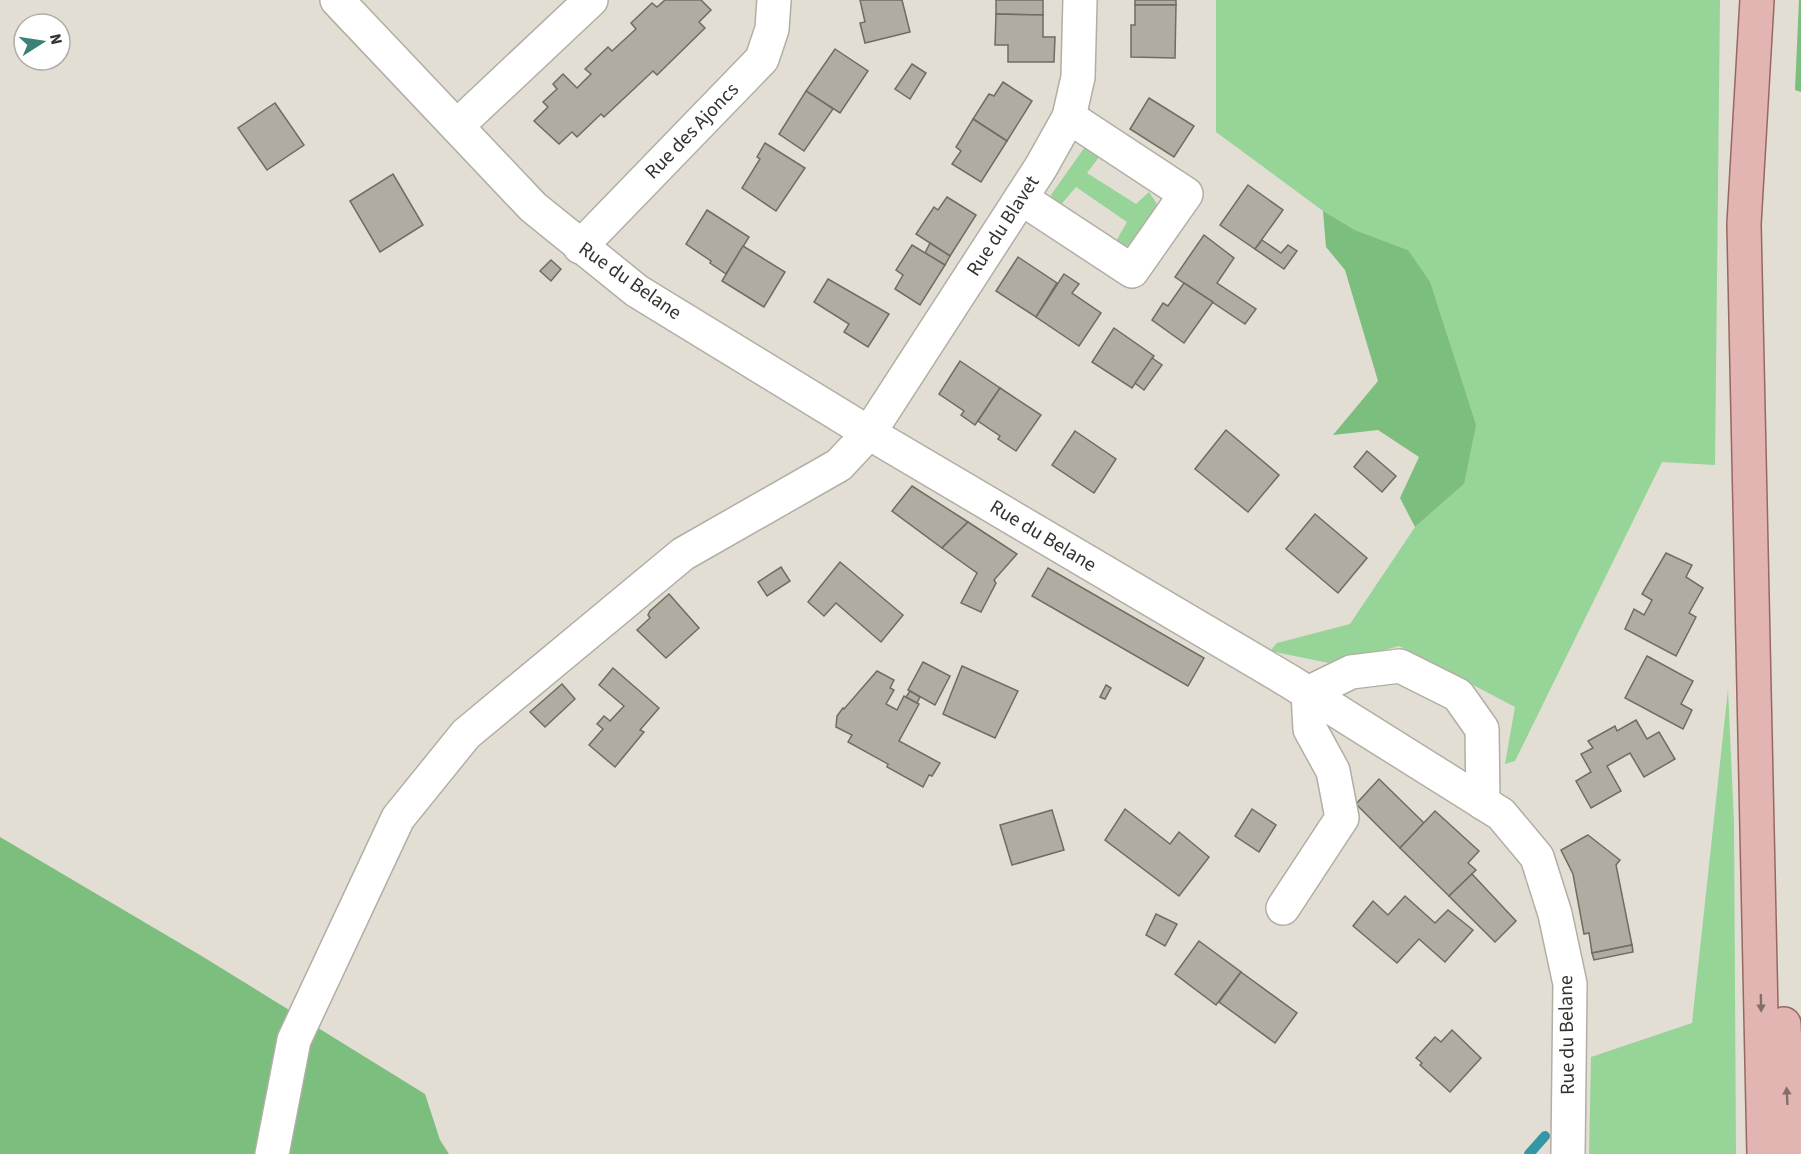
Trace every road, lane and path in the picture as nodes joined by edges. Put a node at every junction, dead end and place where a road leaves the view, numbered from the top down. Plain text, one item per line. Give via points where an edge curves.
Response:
1 (337, 0) edge
2 (591, 0) edge
3 (774, 0) edge
4 (1080, 0) edge
5 (1757, 0) edge
6 (1762, 0) edge
7 (1069, 117) junction
8 (457, 126) junction
9 (1021, 198) junction
10 (580, 247) junction
11 (869, 433) junction
12 (1308, 693) junction
13 (1483, 803) junction
14 (1284, 908) dead end
15 (272, 1154) edge
16 (1568, 1154) edge
17 (1764, 1154) edge
18 (1790, 1154) edge

1 - 8 street, Rue du Belane
2 - 8 street
3 - 10 street, Rue des Ajoncs via 772,29 762,59
4 - 7 street, Rue du Blavet via 1078,77
5 -> 17 main road via 1744,224
18 -> 6 main road via 1777,886 1762,384
7 - 9 street, Rue du Blavet
7 - 9 street via 1186,194 1132,271
8 - 10 street, Rue du Belane via 533,207
9 - 11 street, Rue du Blavet
10 - 11 street, Rue du Belane via 637,291
11 - 12 street, Rue du Belane
11 - 15 street, Rue du Blavet via 839,465 683,554 466,734 398,818 294,1040
12 - 13 street, Rue du Belane
12 - 13 street via 1351,672 1400,666 1458,695 1482,729
12 - 14 street via 1310,729 1333,771 1342,818
13 - 16 street, Rue du Belane via 1501,814 1537,857 1555,914 1570,984

